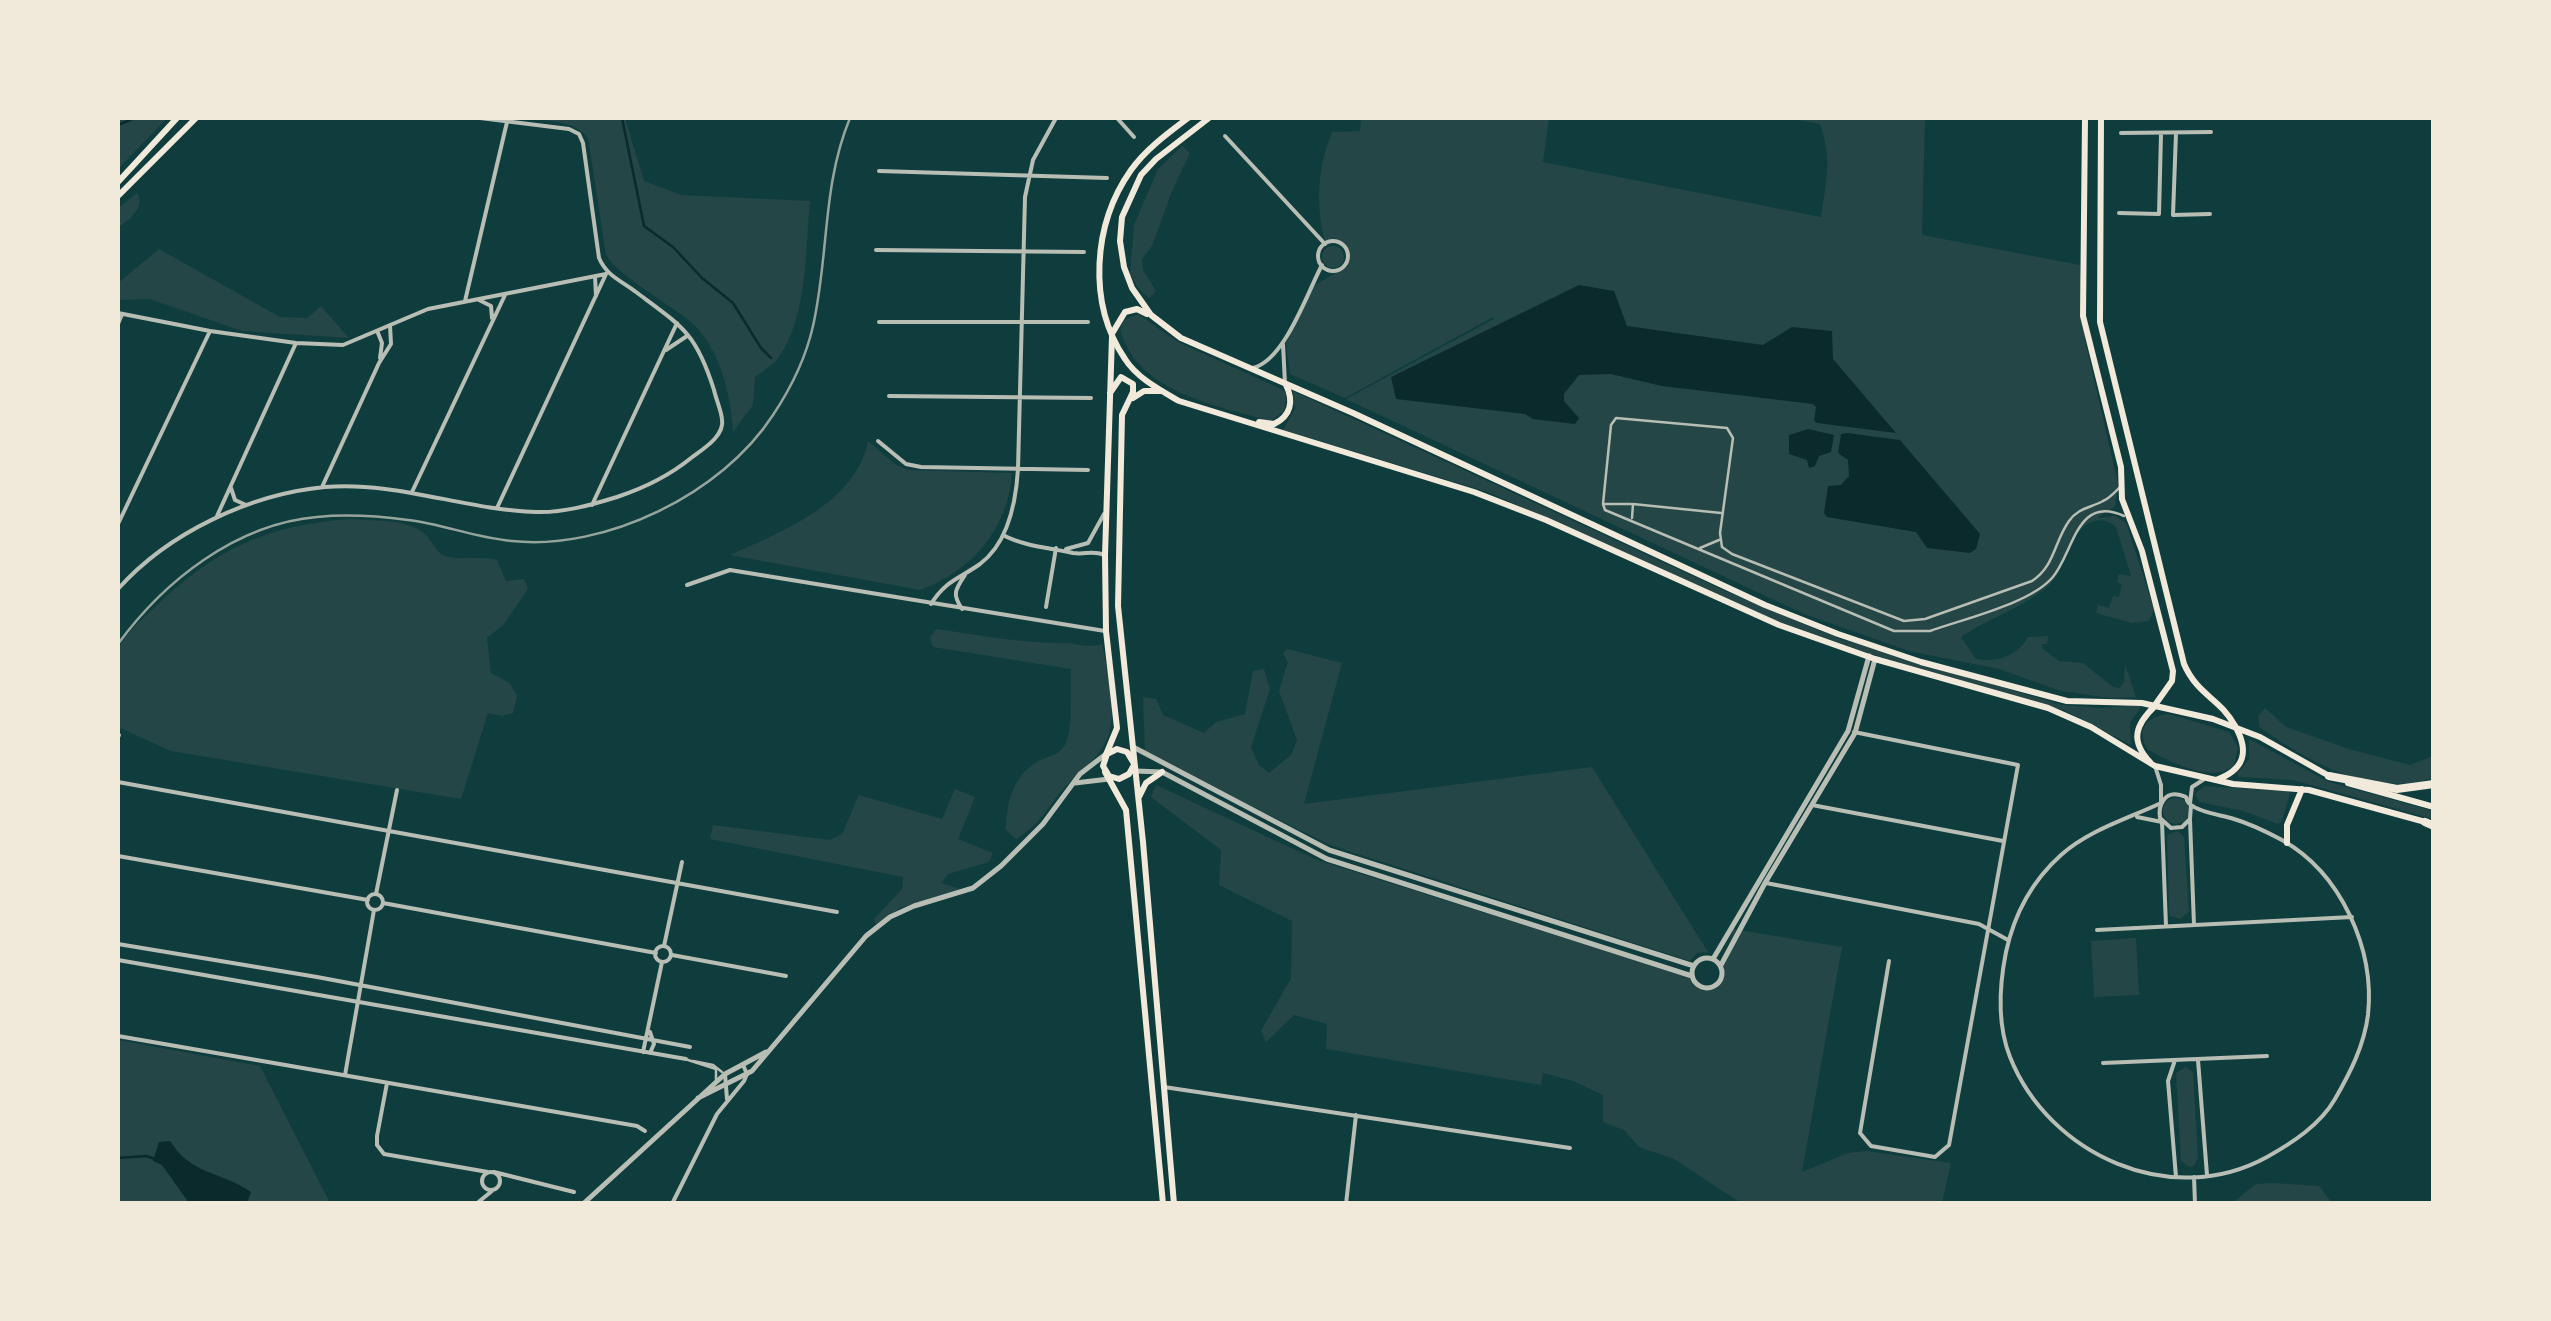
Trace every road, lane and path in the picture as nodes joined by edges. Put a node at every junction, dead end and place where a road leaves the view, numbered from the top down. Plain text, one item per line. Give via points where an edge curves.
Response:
1 (177, 118) edge
2 (196, 118) edge
3 (480, 118) edge
4 (1056, 118) edge
5 (1117, 118) edge
6 (1188, 118) edge
7 (1208, 118) edge
8 (2086, 118) edge
9 (2101, 118) edge
10 (507, 122) junction
11 (2212, 132) dead end
12 (2121, 133) dead end
13 (2176, 133) junction
14 (2161, 134) junction
15 (1134, 136) dead end
16 (1224, 136) dead end
17 (879, 171) dead end
18 (1028, 176) junction
19 (1107, 178) dead end
20 (118, 182) edge
21 (118, 196) edge
22 (2119, 213) dead end
23 (2210, 214) dead end
24 (1324, 244) junction
25 (876, 250) dead end
26 (1023, 250) junction
27 (1084, 252) dead end
28 (1322, 265) junction
29 (606, 274) junction
30 (595, 275) junction
31 (505, 295) junction
32 (477, 299) junction
33 (465, 301) junction
34 (595, 301) junction
35 (120, 313) edge
36 (492, 322) junction
37 (879, 322) dead end
38 (1088, 322) dead end
39 (677, 323) junction
40 (118, 324) edge
41 (1022, 324) junction
42 (1160, 324) junction
43 (390, 325) junction
44 (210, 331) junction
45 (377, 332) junction
46 (1112, 335) junction
47 (690, 336) junction
48 (1283, 342) junction
49 (296, 343) junction
50 (663, 353) junction
51 (379, 363) junction
52 (1248, 368) junction
53 (1285, 384) junction
54 (1161, 391) junction
55 (1110, 393) junction
56 (888, 396) dead end
57 (1020, 396) junction
58 (1091, 398) dead end
59 (1128, 402) junction
60 (1234, 416) junction
61 (878, 441) dead end
62 (1018, 470) junction
63 (1088, 470) dead end
64 (2138, 480) junction
65 (232, 483) junction
66 (2121, 486) junction
67 (322, 487) junction
68 (412, 492) junction
69 (592, 504) junction
70 (1603, 504) junction
71 (1633, 504) junction
72 (250, 506) junction
73 (497, 508) junction
74 (1106, 508) junction
75 (1722, 514) junction
76 (216, 518) junction
77 (1632, 520) junction
78 (2130, 520) junction
79 (2148, 520) junction
80 (118, 524) edge
81 (1003, 535) junction
82 (1720, 540) junction
83 (1056, 548) junction
84 (1698, 548) junction
85 (1066, 549) junction
86 (1105, 556) junction
87 (968, 572) junction
88 (119, 585) edge
89 (687, 585) dead end
90 (931, 604) junction
91 (1046, 607) dead end
92 (962, 609) junction
93 (1106, 631) junction
94 (1872, 658) junction
95 (2156, 705) junction
96 (2167, 708) junction
97 (2147, 713) junction
98 (2235, 726) junction
99 (1852, 732) junction
100 (1133, 747) junction
101 (1107, 754) junction
102 (2155, 766) junction
103 (1133, 769) junction
104 (1162, 772) junction
105 (1110, 776) junction
106 (2329, 776) junction
107 (1098, 779) junction
108 (2210, 780) junction
109 (118, 782) edge
110 (1072, 784) junction
111 (2434, 784) edge
112 (1116, 788) junction
113 (2302, 789) junction
114 (397, 790) dead end
115 (1139, 798) junction
116 (2161, 802) junction
117 (2190, 804) junction
118 (1812, 805) junction
119 (2434, 806) edge
120 (2134, 816) junction
121 (2190, 819) junction
122 (2162, 822) junction
123 (2431, 824) edge
124 (389, 832) junction
125 (2003, 841) junction
126 (2287, 843) junction
127 (118, 856) edge
128 (682, 862) dead end
129 (677, 883) junction
130 (1765, 883) junction
131 (376, 894) junction
132 (368, 900) junction
133 (383, 902) junction
134 (374, 910) junction
135 (836, 912) dead end
136 (2352, 917) junction
137 (2194, 925) junction
138 (2166, 926) junction
139 (1987, 928) junction
140 (2097, 930) dead end
141 (2008, 940) junction
142 (118, 944) edge
143 (664, 946) junction
144 (656, 953) junction
145 (672, 955) junction
146 (1714, 958) junction
147 (118, 960) edge
148 (1889, 961) dead end
149 (662, 962) junction
150 (1720, 965) junction
151 (1694, 966) junction
152 (786, 976) dead end
153 (1692, 976) junction
154 (360, 986) junction
155 (357, 1002) junction
156 (650, 1032) junction
157 (118, 1036) edge
158 (645, 1037) junction
159 (654, 1039) junction
160 (690, 1046) dead end
161 (768, 1051) junction
162 (647, 1052) junction
163 (2268, 1056) dead end
164 (686, 1059) joint
165 (2198, 1059) junction
166 (2156, 1060) junction
167 (2175, 1060) junction
168 (2104, 1063) dead end
169 (742, 1064) junction
170 (716, 1069) junction
171 (2171, 1072) junction
172 (724, 1074) junction
173 (345, 1075) junction
174 (1152, 1075) junction
175 (746, 1076) junction
176 (715, 1082) junction
177 (387, 1083) junction
178 (728, 1085) junction
179 (1163, 1087) junction
180 (698, 1098) junction
181 (727, 1099) junction
182 (1356, 1115) junction
183 (645, 1131) dead end
184 (1570, 1148) dead end
185 (470, 1170) junction
186 (491, 1172) junction
187 (2207, 1175) junction
188 (2176, 1177) junction
189 (515, 1178) junction
190 (2194, 1178) junction
191 (483, 1184) junction
192 (496, 1188) junction
193 (574, 1192) dead end
194 (476, 1203) edge
195 (583, 1204) edge
196 (672, 1204) edge
197 (1163, 1204) edge
198 (1174, 1204) edge
199 (1346, 1204) edge
200 (2195, 1204) edge

1 - 20 main road
2 - 21 main road
3 - 10 street
4 - 18 street
5 - 15 street
6 - 46 main road via 1132,169 1108,215 1098,268
7 - 42 main road via 1141,176 1122,217 1124,267
8 - 66 main road via 2084,316 2122,467
9 - 64 main road via 2100,322
10 - 29 street via 578,134
10 - 33 street
11 - 13 street
12 - 14 street
13 - 14 street
13 - 23 street via 2172,215
14 - 22 street via 2159,214
16 - 24 street
17 - 18 street
18 - 19 street
18 - 26 street
24 - 28 street
24 - 28 street via 1338,242 1348,258 1334,271
25 - 26 street
26 - 27 street
26 - 41 street
28 - 48 street
29 - 30 street
29 - 34 street
29 - 39 street
30 - 31 street
30 - 34 street
31 - 32 street
31 - 36 street
32 - 33 street
32 - 36 street via 490,306
33 - 43 street
34 - 73 street
35 - 40 street
35 - 44 street
36 - 68 street
37 - 41 street
38 - 41 street
39 - 47 street
39 - 50 street
41 - 57 street
42 - 46 main road via 1130,310
42 - 52 main road
43 - 45 street
43 - 51 street via 391,344
44 - 49 street
44 - 80 street
45 - 49 street via 343,345
45 - 51 street
46 - 54 main road via 1126,362
46 - 55 main road
47 - 50 street
47 - 69 street via 702,353 723,422 720,432 654,483
48 - 52 street via 1268,362
48 - 53 street
49 - 65 street
50 - 69 street
51 - 67 street
52 - 53 main road
53 - 60 main road via 1291,402 1282,420 1267,424
53 - 95 main road via 1838,634 2067,702
54 - 59 main road via 1144,391
54 - 60 main road
55 - 59 main road via 1117,380 1127,378 1134,387
55 - 74 main road
56 - 57 street
57 - 58 street
57 - 62 street
59 - 100 main road via 1122,416 1118,606
60 - 94 main road via 1474,492 1762,619
61 - 62 street via 906,464
62 - 63 street
62 - 81 street
64 - 66 main road via 2126,475
64 - 79 main road
65 - 72 street via 235,500
65 - 76 street
66 - 78 main road
66 - 82 lane via 2068,522 2043,574 1925,620 1904,621 1732,554
67 - 68 street
67 - 72 street
68 - 73 street
69 - 73 street via 537,512
70 - 71 lane
70 - 75 lane via 1611,426 1619,416 1730,430
70 - 77 lane
71 - 75 lane
71 - 77 lane
72 - 76 street
74 - 85 street via 1088,542
74 - 86 main road
75 - 82 lane
76 - 88 street
77 - 84 lane
78 - 79 main road
78 - 84 lane via 2112,511 2092,515 2039,590 1911,633
78 - 95 main road via 2173,671
79 - 98 main road via 2184,664 2197,689 2223,706
81 - 83 street
81 - 87 street
82 - 84 lane
83 - 85 street
83 - 91 street
85 - 86 street
86 - 93 main road
87 - 90 street via 942,586
87 - 92 street via 954,592
89 - 90 street via 730,570
90 - 92 street
92 - 93 street
93 - 101 main road via 1117,728
94 - 99 street
94 - 102 main road via 2048,708
95 - 96 main road
95 - 97 main road
96 - 97 main road
96 - 98 main road
97 - 102 main road via 2136,740
98 - 106 main road
98 - 108 main road via 2244,742 2242,762
99 - 118 street
99 - 125 street via 2015,762
99 - 146 street
100 - 103 main road
100 - 151 street via 1329,850
101 - 103 main road via 1127,752
101 - 105 main road
101 - 110 street
102 - 108 main road
102 - 116 street
103 - 104 street
103 - 105 main road
103 - 115 main road
104 - 115 main road
104 - 153 street via 1327,858
105 - 107 street
105 - 112 main road
106 - 111 highway via 2396,788
106 - 119 main road
107 - 110 street
107 - 112 street
108 - 113 main road
108 - 117 street via 2194,783
109 - 124 street
110 - 161 street via 1043,824 974,888 914,906 866,936
112 - 174 main road via 1129,830
113 - 123 main road
113 - 126 main road
114 - 124 street
115 - 179 main road
116 - 117 street via 2178,794
116 - 120 street
116 - 122 street
117 - 121 street
117 - 126 street
118 - 125 street
118 - 130 street
120 - 122 street
120 - 141 street via 2062,854 2040,876
121 - 122 street via 2177,828
121 - 137 street
122 - 138 street
124 - 129 street
124 - 131 street
125 - 139 street
126 - 136 street via 2331,883
127 - 132 street
128 - 129 street
129 - 135 street
129 - 143 street
130 - 139 street
130 - 150 street
131 - 132 street
131 - 133 street
132 - 134 street
133 - 134 street
133 - 144 street
134 - 154 street
136 - 137 street
136 - 187 street via 2366,965 2368,1015 2356,1063 2330,1106 2295,1142 2252,1166
137 - 138 street
138 - 140 street
139 - 141 street
139 - 148 street via 1948,1146 1941,1154 1871,1146 1860,1133
141 - 188 street via 2002,1024 2009,1056 2045,1115 2101,1157
142 - 154 street
143 - 144 street
143 - 145 street
144 - 149 street
145 - 149 street
145 - 152 street
146 - 150 street
146 - 151 street
147 - 155 street
149 - 156 street
150 - 153 street via 1722,976 1710,988
151 - 153 street
154 - 155 street
154 - 158 street
155 - 162 street
155 - 173 street
156 - 158 street
156 - 159 street
157 - 173 street
158 - 159 street
158 - 162 street
159 - 160 street
159 - 162 street
161 - 169 street
161 - 175 street
162 - 164 street
163 - 165 street
164 - 170 lane
165 - 167 street
165 - 187 street
166 - 167 street
166 - 168 street
166 - 171 street
167 - 171 street
169 - 172 street
169 - 175 street
170 - 172 lane
170 - 176 lane
171 - 188 street
172 - 176 street
172 - 178 street
173 - 177 street
174 - 179 main road
174 - 197 main road
175 - 178 street
175 - 181 street
176 - 180 street
177 - 183 street
177 - 185 street via 380,1150
178 - 180 street
178 - 181 street
179 - 182 street
179 - 198 main road
180 - 195 street
181 - 196 street
182 - 184 street
182 - 199 street
185 - 186 street
185 - 191 street
186 - 189 street
186 - 191 street
186 - 192 street via 500,1179
187 - 190 street
188 - 190 street
189 - 192 street
189 - 193 street
190 - 200 street
191 - 192 street
191 - 194 street
192 - 194 street

